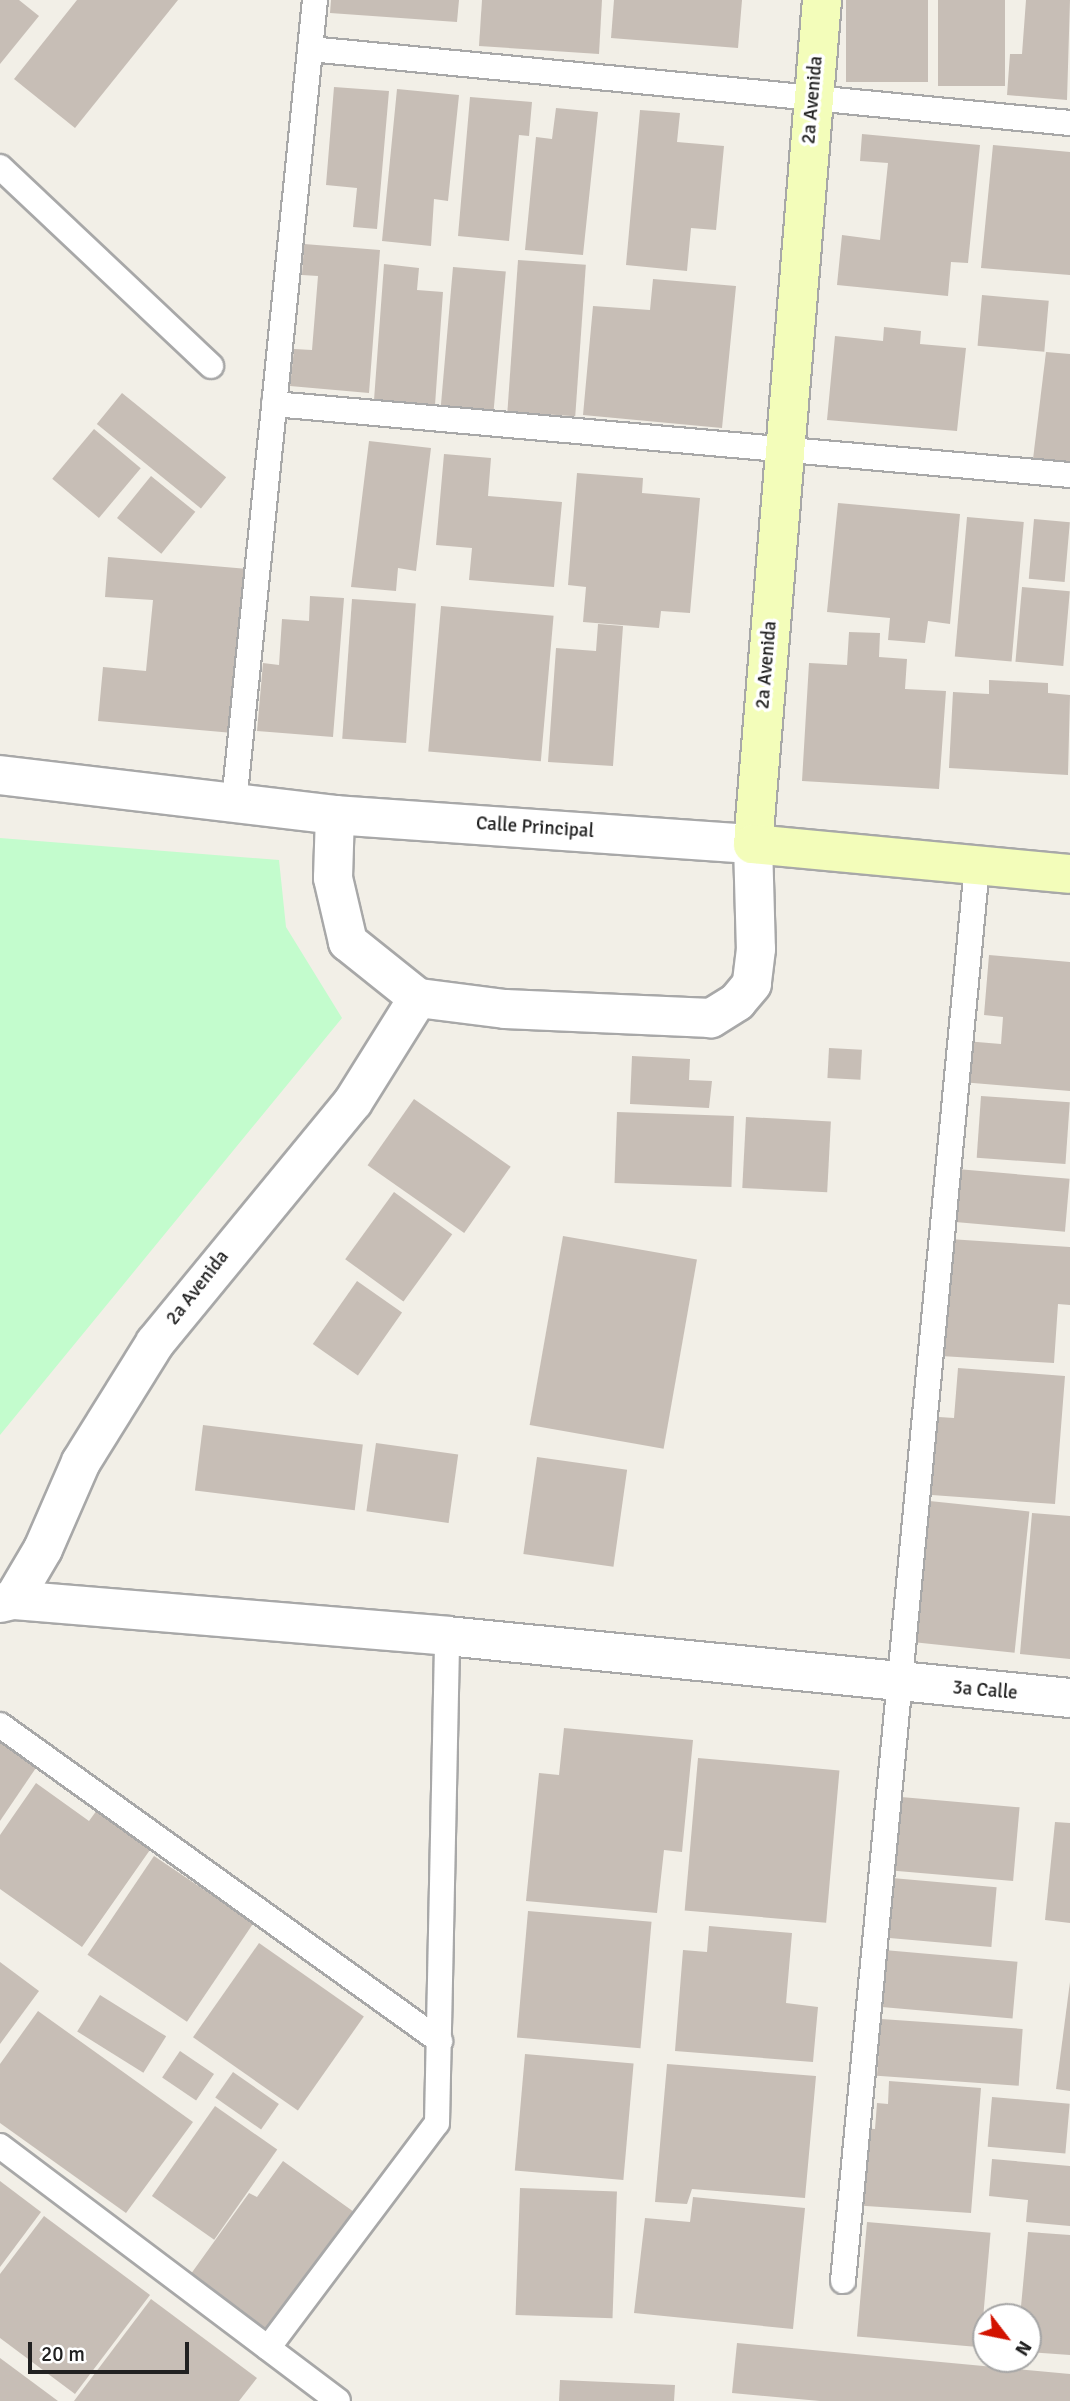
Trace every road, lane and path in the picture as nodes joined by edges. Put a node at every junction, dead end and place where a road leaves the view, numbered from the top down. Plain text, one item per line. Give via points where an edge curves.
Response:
1 (315, 0) edge
2 (822, 0) edge
3 (310, 49) junction
4 (814, 98) junction
5 (1070, 123) edge
6 (0, 167) edge
7 (211, 366) dead end
8 (274, 404) junction
9 (785, 448) junction
10 (1070, 475) edge
11 (1, 774) edge
12 (234, 803) junction
13 (335, 815) junction
14 (753, 844) junction
15 (977, 866) junction
16 (1070, 874) edge
17 (418, 998) junction
18 (7, 1602) edge
19 (447, 1636) junction
20 (899, 1683) junction
21 (1070, 1698) edge
22 (0, 1725) edge
23 (440, 2041) junction
24 (0, 2146) edge
25 (843, 2281) dead end
26 (268, 2348) junction
27 (338, 2401) edge

1 - 3 lane
2 - 4 street, 2a Avenida
3 - 4 lane
3 - 8 lane
4 - 5 lane
4 - 9 street, 2a Avenida
6 - 7 lane
8 - 9 lane
8 - 12 lane
9 - 10 lane
9 - 14 street, 2a Avenida
11 - 12 street, Calle Principal
12 - 13 street, Calle Principal
13 - 14 street, Calle Principal
13 - 17 street via 332,878 348,942
14 - 15 street, Calle Principal
14 - 17 street, 2a Avenida via 756,949 752,984 737,1002 711,1018 505,1009
15 - 16 street, Calle Principal
15 - 20 lane
17 - 18 street, 2a Avenida via 353,1102 155,1343 81,1462 43,1549
18 - 19 street, 3a Calle
19 - 20 street, 3a Calle
19 - 23 lane
20 - 21 street, 3a Calle
20 - 25 lane
22 - 23 lane
23 - 26 lane via 437,2123
24 - 26 lane
26 - 27 lane

